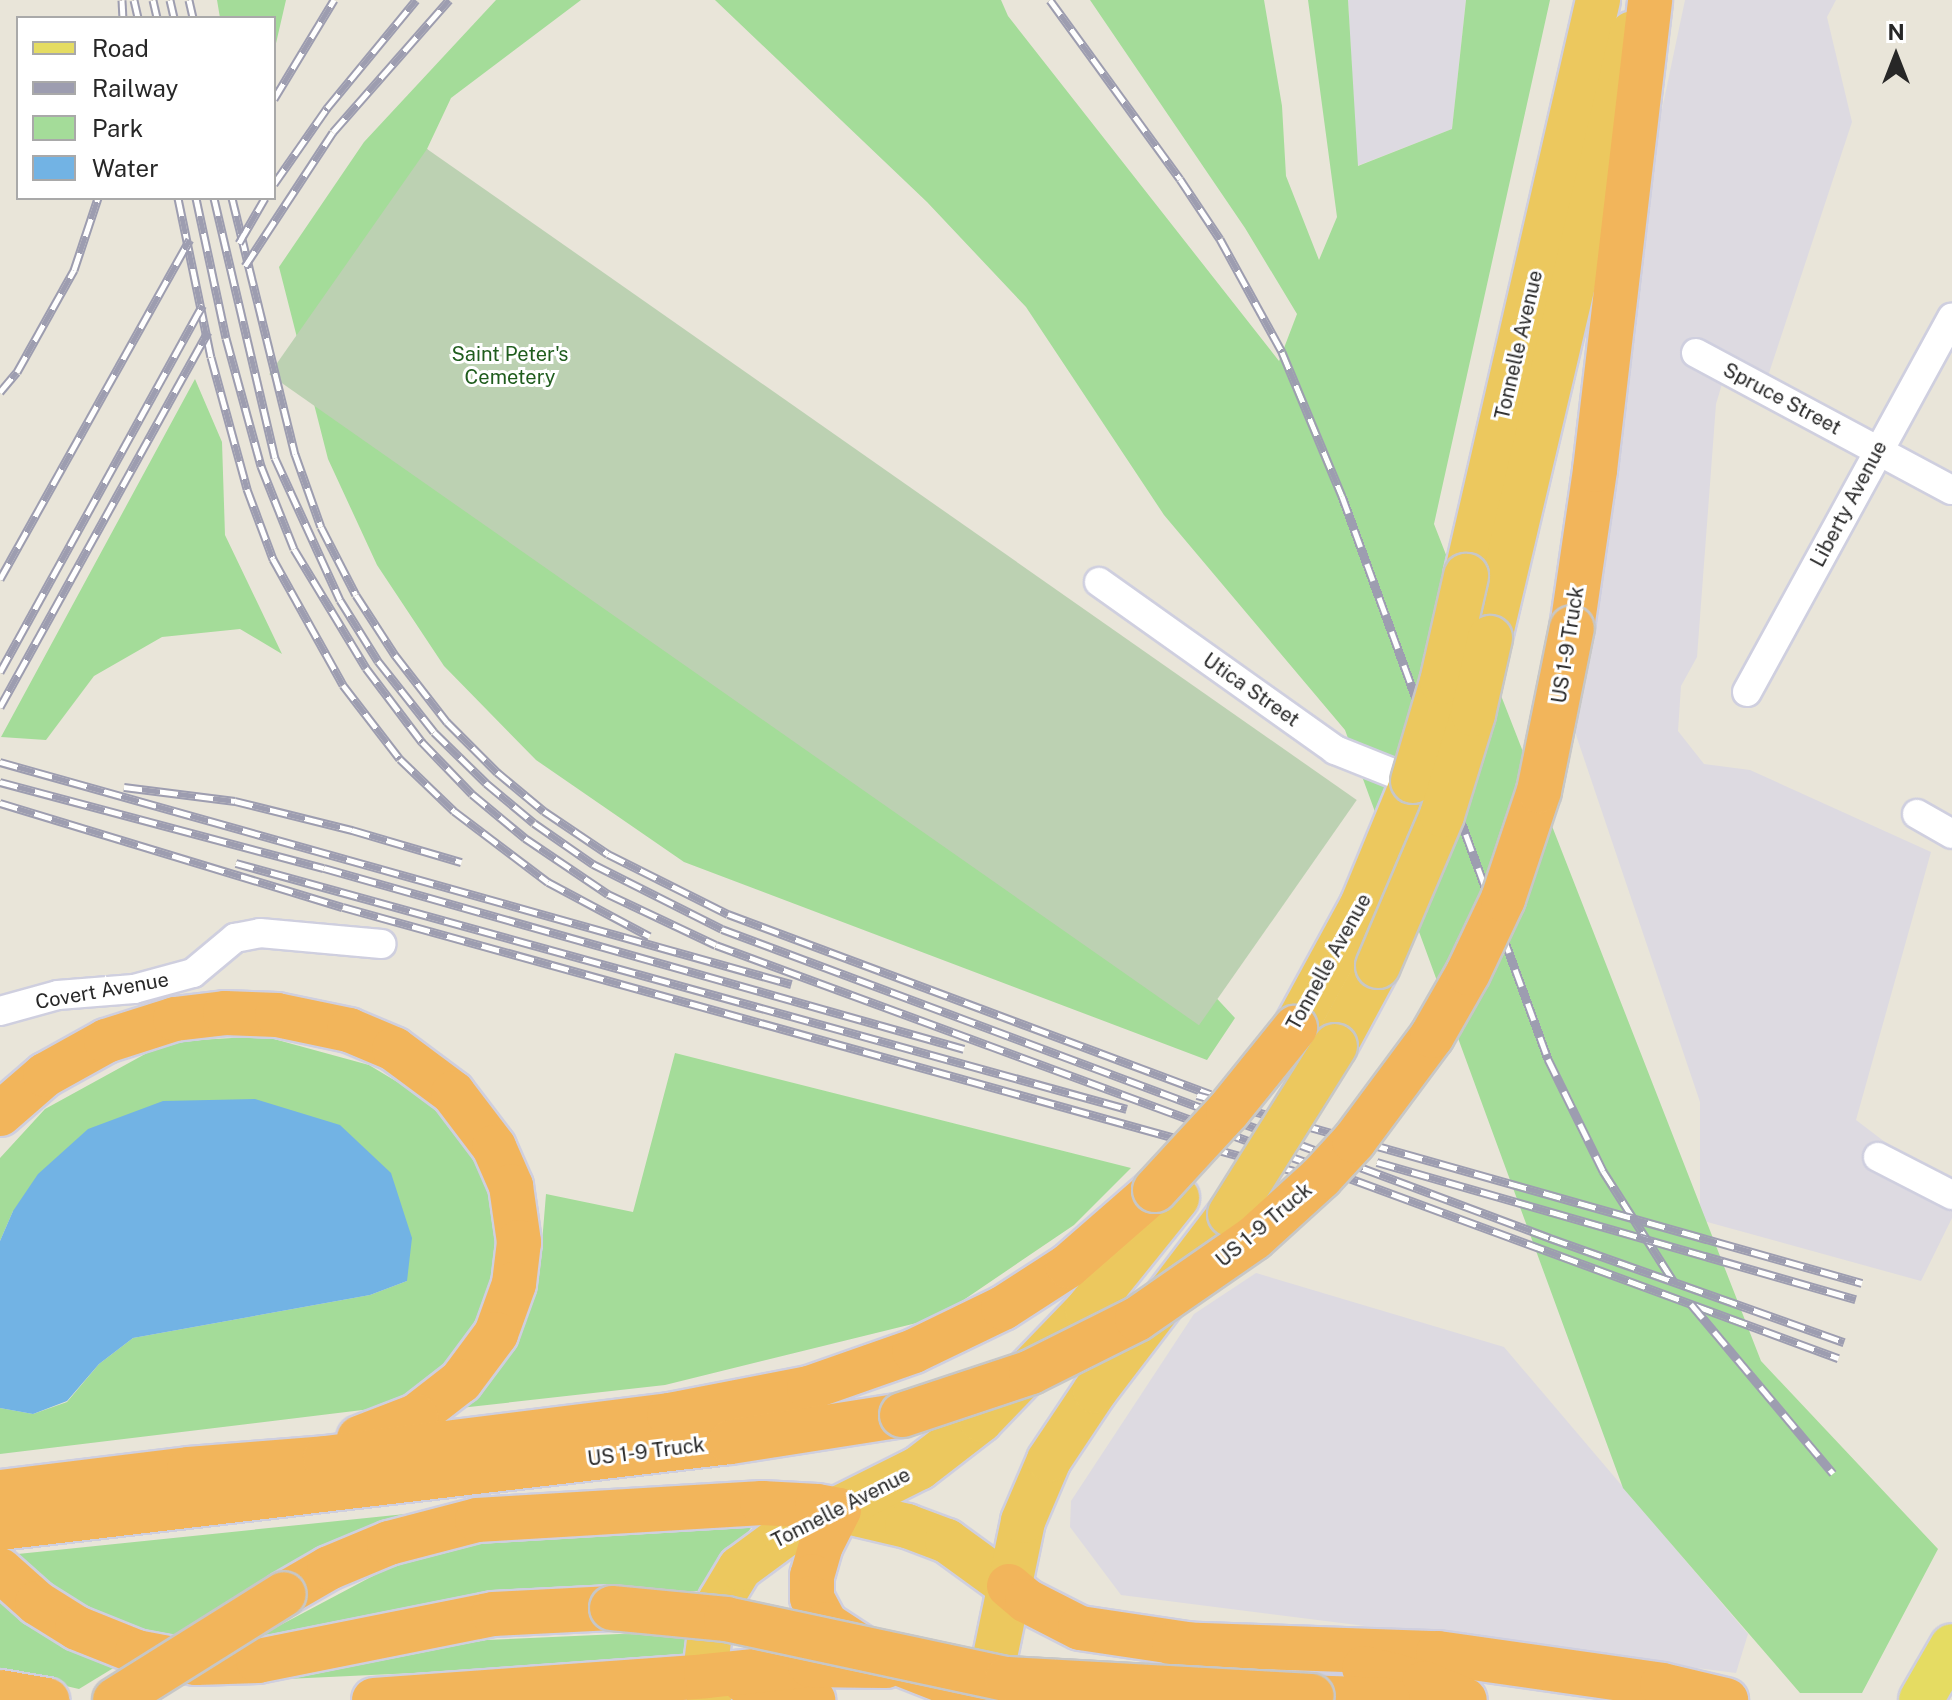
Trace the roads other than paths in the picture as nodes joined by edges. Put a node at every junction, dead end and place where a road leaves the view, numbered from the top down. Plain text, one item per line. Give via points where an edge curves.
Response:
1 (1598, 0) edge
2 (1640, 0) edge
3 (1650, 0) edge
4 (1952, 317) edge
5 (1696, 353) dead end
6 (1878, 450) junction
7 (1952, 490) edge
8 (1099, 582) dead end
9 (1747, 692) dead end
10 (1413, 781) junction
11 (1917, 814) dead end
12 (1952, 834) edge
13 (382, 944) dead end
14 (0, 1011) edge
15 (0, 1114) edge
16 (1878, 1157) dead end
17 (1166, 1194) junction
18 (1952, 1195) edge
19 (192, 1488) junction
20 (0, 1492) edge
21 (839, 1510) junction
22 (0, 1528) edge
23 (0, 1570) edge
24 (1009, 1586) junction
25 (1174, 1644) junction
26 (1952, 1646) edge
27 (919, 1673) junction
28 (708, 1688) edge
29 (0, 1692) edge
30 (1312, 1696) junction
31 (988, 1699) edge
32 (47, 1700) edge
33 (115, 1700) edge
34 (374, 1700) edge
35 (813, 1700) edge
36 (1037, 1700) edge
37 (1388, 1700) edge
38 (1465, 1700) edge
39 (1726, 1700) edge
40 (1921, 1700) edge

1 - 10 highway, Tonnelle Avenue, bridge via 1442,682
2 - 24 highway, Tonnelle Avenue, bridge via 1464,747 1442,815 1378,966 1335,1046 1230,1214 1057,1445 1030,1499
3 - 19 highway, US 1-9 Truck, bridge via 1595,470 1556,722 1531,822 1485,939 1413,1065 1321,1177 1217,1266 1095,1342 976,1393 902,1415 848,1426
4 - 6 street, Liberty Avenue
5 - 6 street, Spruce Street
6 - 7 street, Spruce Street
6 - 9 street, Liberty Avenue
8 - 10 street, Utica Street via 1335,750
10 - 17 highway, Tonnelle Avenue, bridge via 1348,932 1295,1028
11 - 12 street
13 - 14 street, Covert Avenue via 260,933 235,938 193,973 134,989 58,995
15 - 19 highway via 64,1062 128,1032 200,1015 264,1014 325,1023 394,1049 453,1093 494,1147 516,1206 518,1262 496,1334 461,1381 416,1416 378,1432
16 - 18 street
17 - 19 highway via 1024,1296 914,1351 837,1380 669,1415 325,1458
17 - 21 highway, Tonnelle Avenue via 1087,1310 981,1420 919,1468
19 - 20 highway, US 1-9 Truck
19 - 22 highway, US 1-9 Truck
21 - 24 highway via 947,1541
21 - 27 highway via 814,1565 815,1607 845,1639
21 - 28 highway, Tonnelle Avenue via 778,1539 740,1568 715,1613 708,1640
21 - 33 highway, bridge via 762,1503 487,1519 389,1543 329,1568
23 - 30 highway, bridge via 37,1603 77,1628 137,1652 196,1663 258,1661 493,1614 612,1608 726,1619 1007,1679
24 - 25 highway via 1080,1628
24 - 31 highway, Tonnelle Avenue
25 - 38 highway via 1347,1663
25 - 39 highway via 1404,1650 1662,1685
26 - 40 main road
27 - 28 highway via 851,1664
27 - 31 highway
28 - 34 highway
28 - 35 highway via 759,1684
29 - 32 highway
30 - 36 highway, bridge
30 - 37 highway

